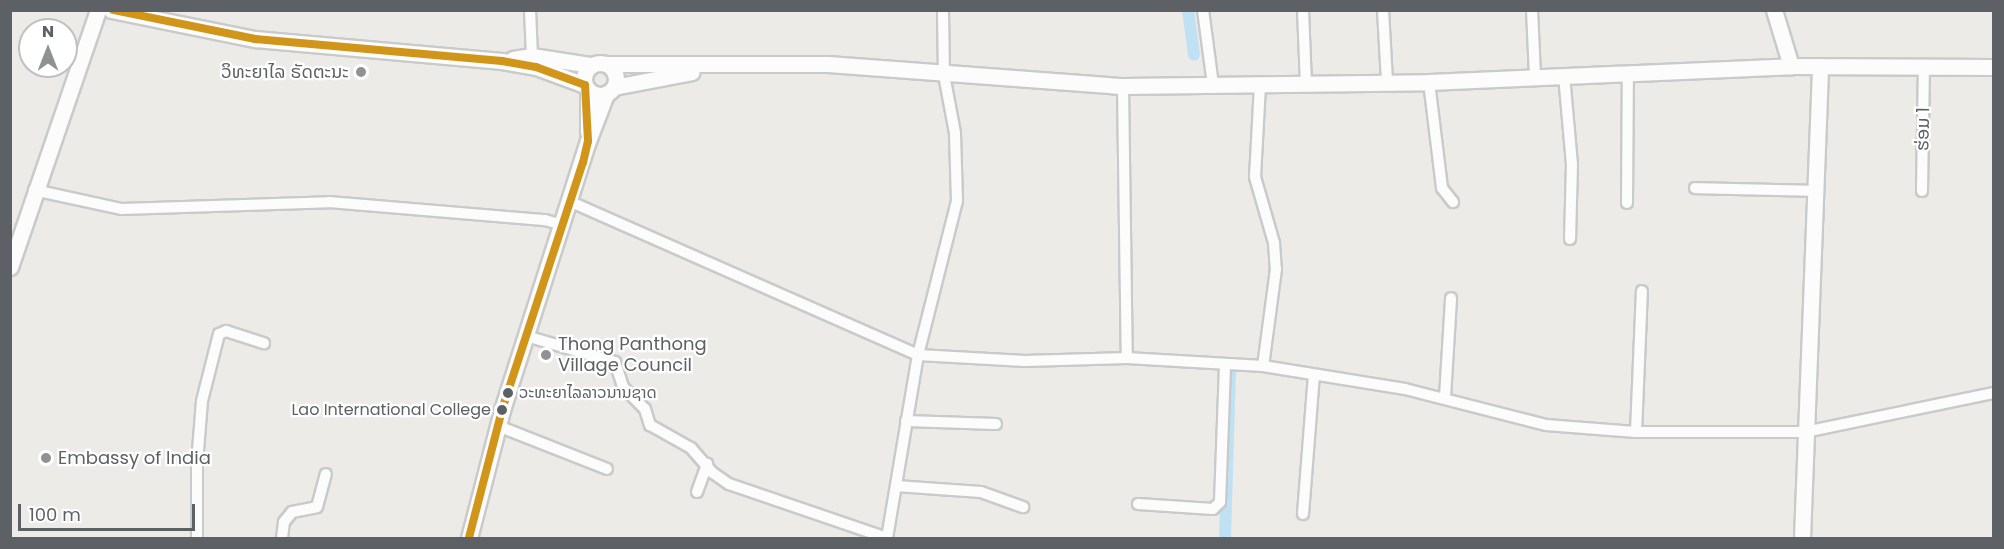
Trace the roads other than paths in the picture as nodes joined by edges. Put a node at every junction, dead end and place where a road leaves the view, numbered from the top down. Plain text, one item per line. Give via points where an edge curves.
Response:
1 (98, 10) edge
2 (111, 10) edge
3 (530, 10) edge
4 (943, 10) edge
5 (1203, 10) edge
6 (1303, 10) edge
7 (1383, 10) edge
8 (1532, 10) edge
9 (1774, 10) edge
10 (532, 56) junction
11 (502, 62) junction
12 (607, 64) junction
13 (591, 65) junction
14 (736, 66) junction
15 (1791, 66) junction
16 (1820, 66) junction
17 (1924, 67) junction
18 (1994, 67) edge
19 (1628, 72) junction
20 (944, 75) junction
21 (1564, 75) junction
22 (1535, 77) junction
23 (1387, 82) junction
24 (1429, 82) junction
25 (1306, 84) junction
26 (1213, 85) junction
27 (1260, 85) junction
28 (1123, 86) junction
29 (586, 87) junction
30 (610, 91) junction
31 (588, 141) junction
32 (1695, 188) dead end
33 (34, 190) junction
34 (1922, 190) dead end
35 (1815, 191) junction
36 (571, 202) junction
37 (1454, 202) dead end
38 (1627, 203) dead end
39 (563, 225) junction
40 (1570, 239) dead end
41 (10, 267) edge
42 (1642, 291) dead end
43 (1451, 298) dead end
44 (526, 336) junction
45 (264, 344) dead end
46 (918, 355) junction
47 (1127, 358) junction
48 (1225, 364) junction
49 (1263, 366) junction
50 (1314, 375) junction
51 (1994, 393) edge
52 (1445, 398) junction
53 (906, 421) junction
54 (996, 424) dead end
55 (498, 426) junction
56 (1636, 432) junction
57 (1805, 432) junction
58 (707, 464) junction
59 (607, 469) dead end
60 (326, 474) dead end
61 (896, 486) junction
62 (697, 492) dead end
63 (1138, 504) dead end
64 (1023, 507) dead end
65 (1303, 514) dead end
66 (197, 538) edge
67 (282, 538) edge
68 (469, 538) edge
69 (887, 538) edge
70 (1802, 538) edge

1 - 33 street
2 - 11 street via 255,39
3 - 10 street
4 - 20 street
5 - 26 street
6 - 25 street
7 - 23 street
8 - 22 street
9 - 15 street
10 - 11 street
10 - 13 street
11 - 29 street via 536,67
12 - 13 street
12 - 14 street
12 - 30 street via 616,77
13 - 29 street via 584,74
14 - 20 street via 828,64
14 - 30 street
15 - 16 street
15 - 19 street
16 - 17 street
16 - 35 street
17 - 18 street
17 - 34 street, ຮ່ອມ 1
19 - 21 street
19 - 38 street
20 - 28 street
20 - 46 street via 955,133 957,201
21 - 22 street
21 - 40 street via 1572,164
22 - 24 street
23 - 24 street
23 - 25 street
24 - 37 street via 1442,188
25 - 27 street
26 - 27 street
26 - 28 street
27 - 49 street via 1255,177 1274,243 1276,269
28 - 47 street
29 - 30 street
29 - 31 street
30 - 31 street
31 - 36 street
32 - 35 street
33 - 39 street via 122,210 329,202 545,220
33 - 41 street
35 - 57 street
36 - 39 street
36 - 46 street
39 - 44 street
42 - 56 street
43 - 52 street
44 - 55 street
44 - 58 street via 615,362 623,387 645,409 650,425 691,448
45 - 66 street via 226,331 219,334 202,401
46 - 47 street via 1025,361
46 - 53 street
47 - 48 street
48 - 49 street
48 - 63 street via 1220,502 1213,510
49 - 50 street
50 - 52 street
50 - 65 street
51 - 57 street
52 - 56 street via 1546,425
53 - 54 street
53 - 61 street
55 - 59 street
55 - 68 street
56 - 57 street
57 - 70 street
58 - 62 street
58 - 69 street via 729,484
60 - 67 street via 317,507 292,512 284,522
61 - 64 street via 981,492
61 - 69 street

